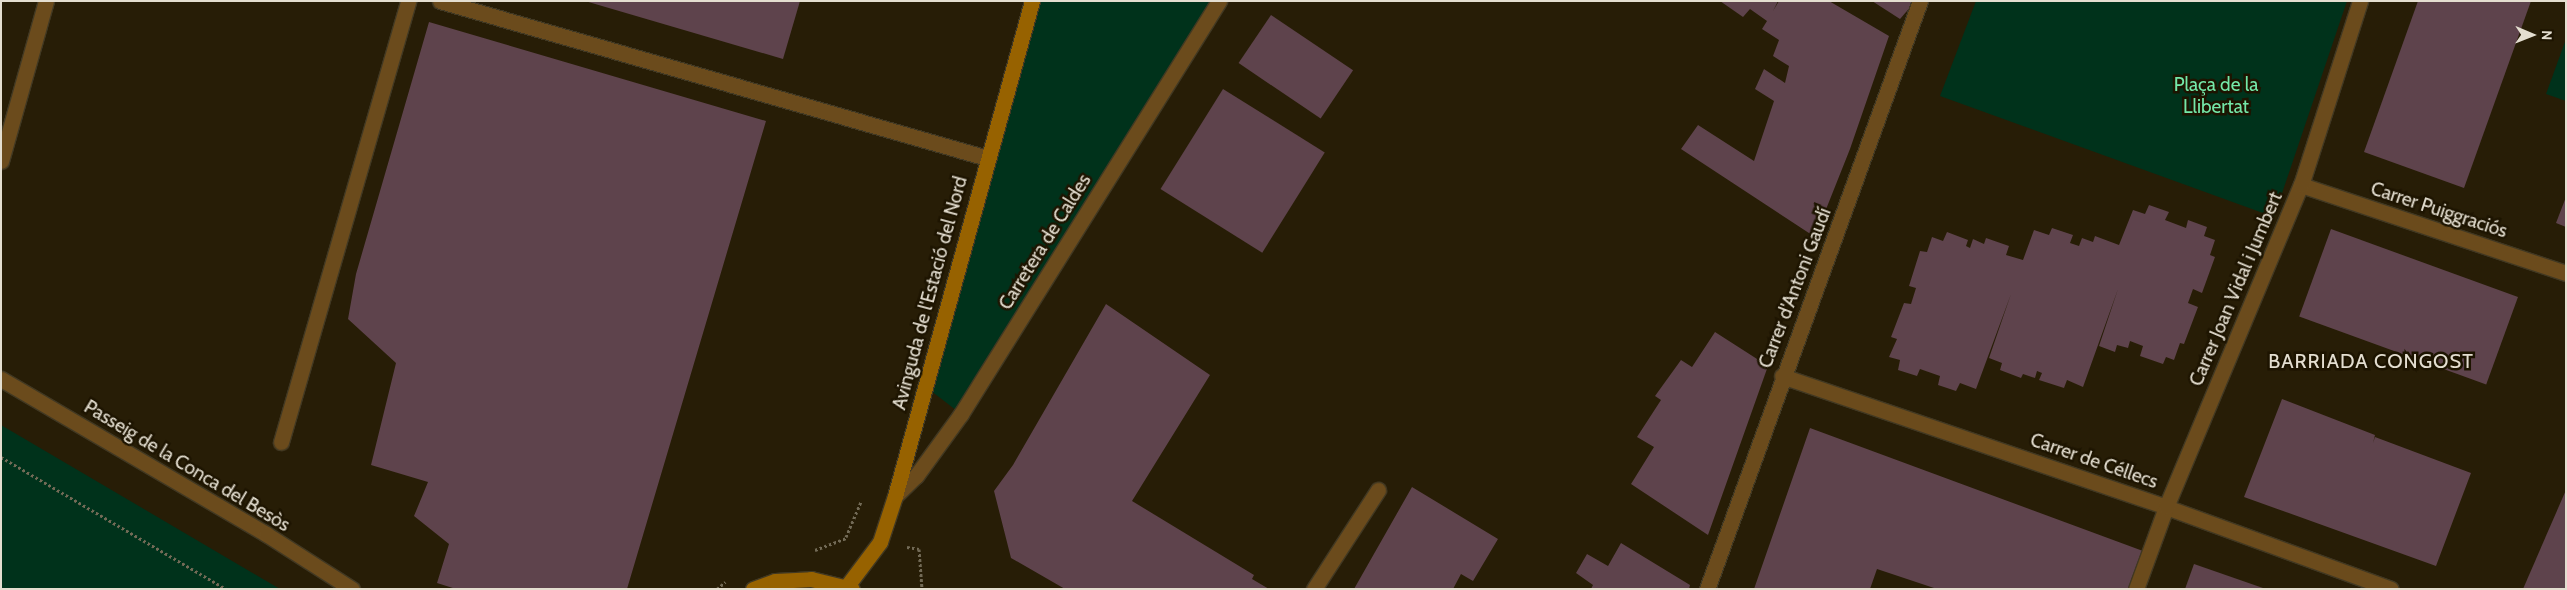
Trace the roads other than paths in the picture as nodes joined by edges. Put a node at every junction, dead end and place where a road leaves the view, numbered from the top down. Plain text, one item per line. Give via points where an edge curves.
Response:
1 (46, 1) edge
2 (408, 1) edge
3 (440, 1) edge
4 (1032, 1) edge
5 (1218, 1) edge
6 (1920, 1) edge
7 (2360, 1) edge
8 (987, 158) junction
9 (1, 161) edge
10 (2301, 185) junction
11 (2566, 273) edge
12 (1782, 376) junction
13 (1, 379) edge
14 (281, 442) dead end
15 (1378, 490) dead end
16 (895, 496) junction
17 (2166, 507) junction
18 (850, 587) edge
19 (352, 589) edge
20 (753, 589) edge
21 (1314, 589) edge
22 (1707, 589) edge
23 (2136, 589) edge
24 (2391, 589) edge

1 - 9 street
2 - 14 street
3 - 8 street
4 - 8 street, Avinguda de l'Estació del Nord
5 - 16 street, Carretera de Caldes via 961,414 916,476
6 - 12 street, Carrer d'Antoni Gaudí via 1807,322
7 - 10 street, Carrer Joan Vidal i Jumbert
8 - 16 street, Avinguda de l'Estació del Nord
10 - 11 street, Carrer Puiggraciós
10 - 17 street, Carrer Joan Vidal i Jumbert
12 - 17 street, Carrer de Céllecs
12 - 22 street, Carrer d'Antoni Gaudí
13 - 19 street, Passeig de la Conca del Besòs via 266,534
15 - 21 street
16 - 18 street, Avinguda de l'Estació del Nord via 880,542
17 - 23 street, Carrer Joan Vidal i Jumbert
17 - 24 street, Carrer de Céllecs
18 - 20 street via 811,579 775,581

